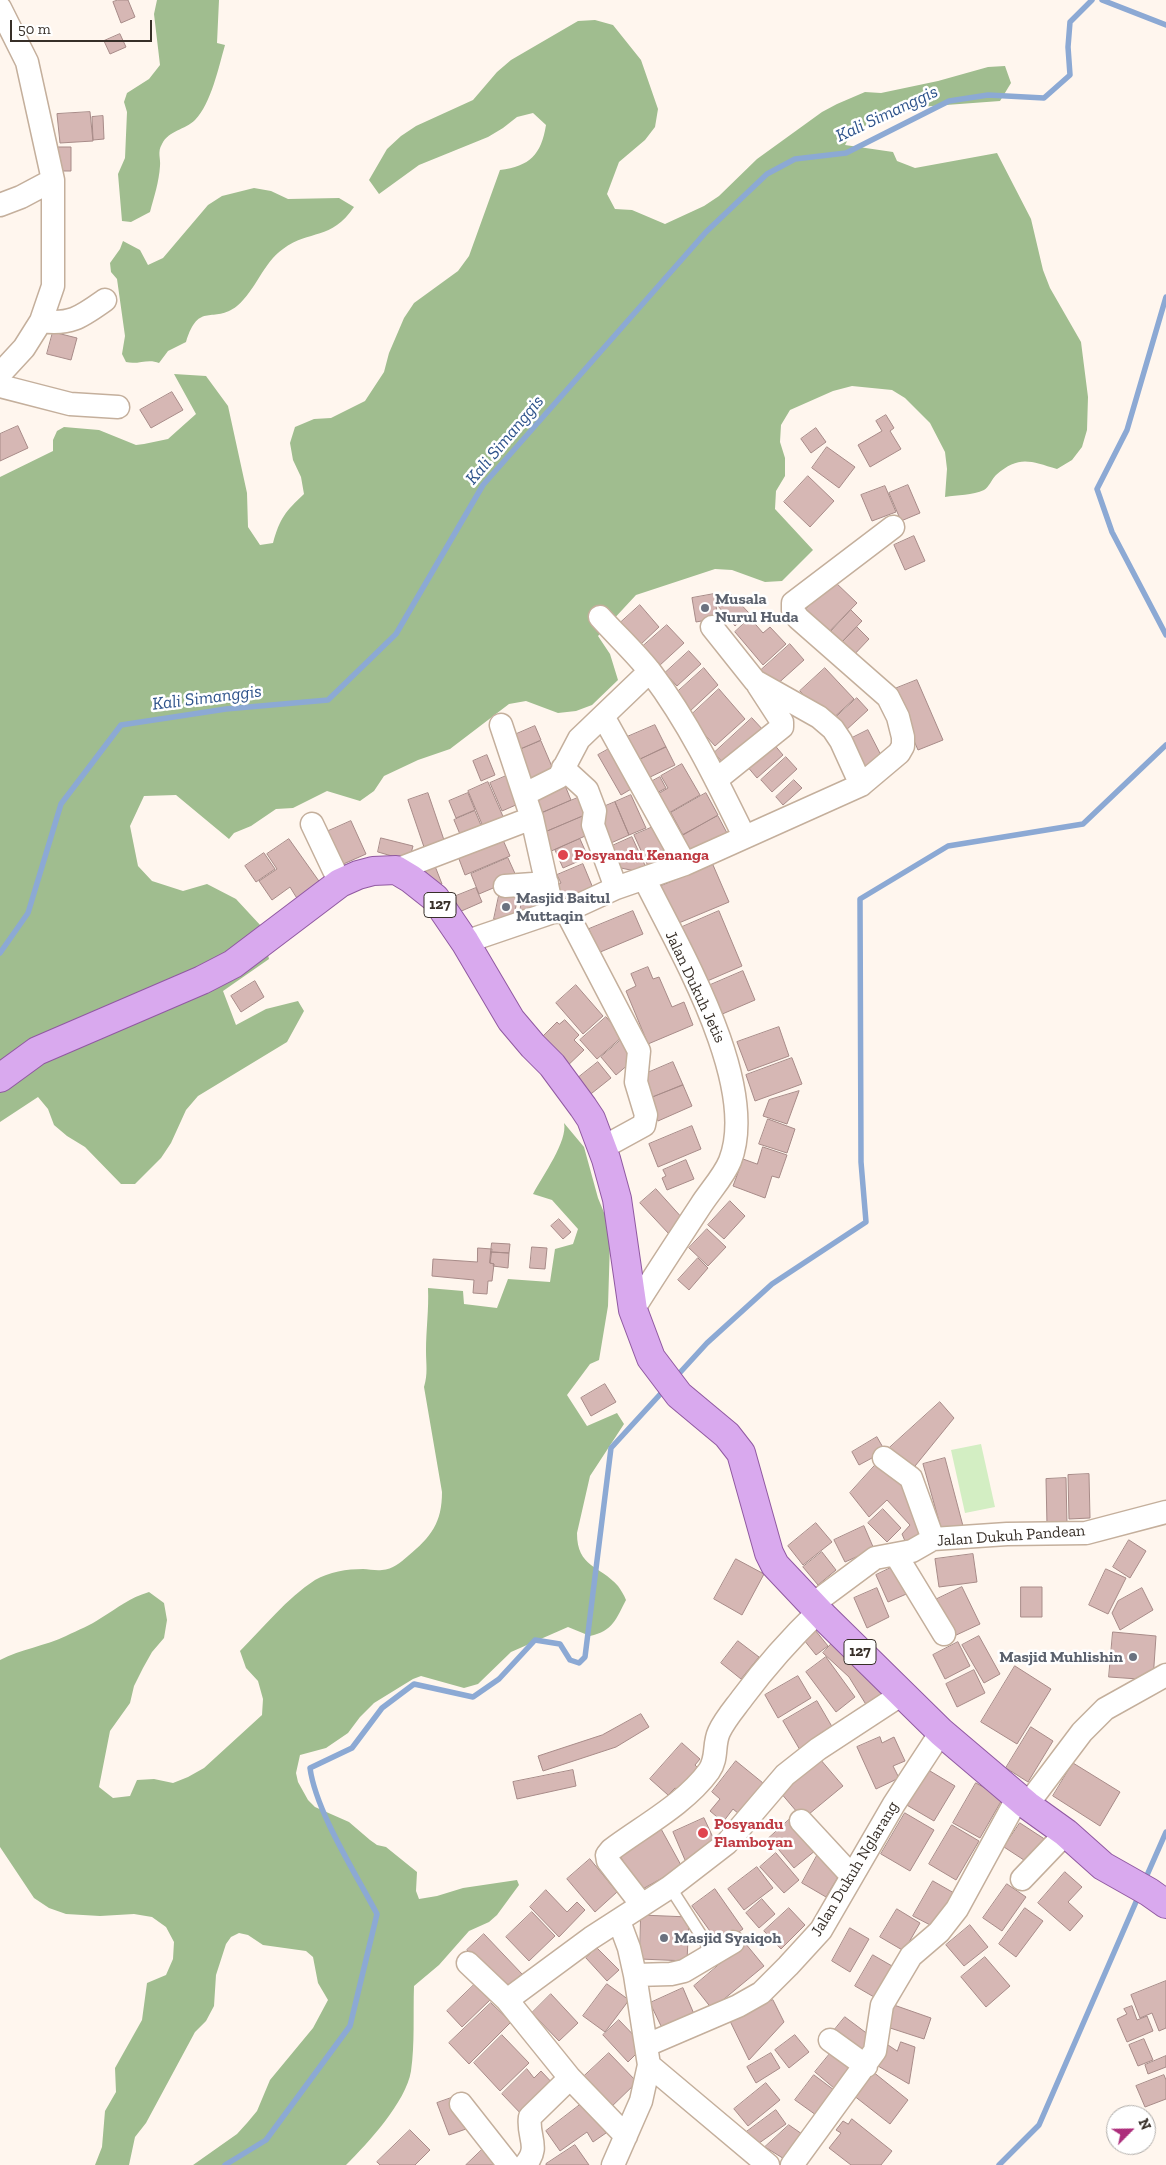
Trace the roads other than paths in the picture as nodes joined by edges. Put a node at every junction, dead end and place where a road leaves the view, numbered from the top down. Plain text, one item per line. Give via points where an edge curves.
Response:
1 (0, 8) edge
2 (52, 180) junction
3 (0, 205) edge
4 (106, 300) dead end
5 (41, 321) junction
6 (0, 374) edge
7 (0, 386) edge
8 (118, 407) dead end
9 (892, 527) dead end
10 (600, 618) dead end
11 (712, 628) dead end
12 (650, 671) junction
13 (755, 680) junction
14 (603, 716) junction
15 (501, 725) dead end
16 (564, 768) junction
17 (716, 780) junction
18 (861, 785) junction
19 (525, 794) junction
20 (532, 818) junction
21 (312, 824) dead end
22 (744, 836) junction
23 (685, 864) junction
24 (396, 870) junction
25 (644, 878) junction
26 (340, 883) junction
27 (547, 883) junction
28 (505, 886) dead end
29 (616, 888) junction
30 (559, 912) junction
31 (465, 942) junction
32 (0, 1078) edge
33 (602, 1148) junction
34 (633, 1310) junction
35 (884, 1458) dead end
36 (1166, 1512) edge
37 (933, 1540) junction
38 (896, 1555) junction
39 (816, 1608) junction
40 (944, 1634) dead end
41 (1166, 1674) edge
42 (902, 1694) junction
43 (941, 1732) junction
44 (1022, 1801) junction
45 (801, 1821) dead end
46 (1066, 1833) junction
47 (851, 1875) junction
48 (1022, 1879) dead end
49 (670, 1887) junction
50 (1158, 1898) edge
51 (642, 1905) junction
52 (619, 1921) junction
53 (733, 1942) dead end
54 (713, 1954) junction
55 (468, 1964) dead end
56 (635, 1975) junction
57 (507, 2000) junction
58 (830, 2040) dead end
59 (648, 2055) junction
60 (866, 2066) junction
61 (570, 2078) junction
62 (461, 2104) dead end
63 (626, 2136) junction
64 (509, 2165) edge
65 (525, 2165) edge
66 (613, 2165) edge
67 (768, 2165) edge
68 (792, 2165) edge

1 - 2 street via 27,62
2 - 3 street
2 - 5 street via 53,286
4 - 5 street via 72,320 59,323
5 - 6 street via 24,348
7 - 8 street via 70,404
9 - 18 street via 794,603 793,611 888,697 898,717 904,746 900,754
10 - 12 street
11 - 13 street
12 - 14 street
12 - 17 street
13 - 17 street via 782,727
13 - 18 street via 819,717 833,729
14 - 16 street via 578,739
14 - 23 street
15 - 19 street
16 - 19 street via 559,777
16 - 29 street via 587,790 595,811 593,825
17 - 22 street
18 - 22 street
19 - 20 street
20 - 24 street
20 - 27 street
21 - 26 street
22 - 23 street
23 - 25 street
24 - 26 main road via 373,871
24 - 31 main road, 127 via 435,898
25 - 29 street
25 - 34 street, Jalan Dukuh Jetis via 723,1047 737,1123 730,1161
26 - 32 main road via 233,964 36,1051
27 - 28 street
27 - 30 street
29 - 30 street
30 - 31 street
30 - 33 street via 639,1051 636,1082 646,1115 644,1125
31 - 33 main road, 127 via 511,1020 591,1119
33 - 34 main road, 127 via 617,1199
34 - 39 main road, 127 via 651,1358 679,1395 727,1435 741,1453 769,1553 775,1565
35 - 37 street via 910,1478
36 - 37 street, Jalan Dukuh Pandean via 1086,1533 1007,1534
37 - 38 street, Jalan Dukuh Pandean
38 - 39 street, Jalan Dukuh Pandean via 875,1558
38 - 40 street
39 - 42 main road, 127
39 - 51 street, Jalan Dukuh Pandean via 732,1710 719,1732 715,1760 700,1782 678,1803 607,1855 608,1861
41 - 44 street via 1105,1710
42 - 43 main road, 127
42 - 49 street via 818,1749 785,1775 727,1843
43 - 44 main road, 127
43 - 47 street, Jalan Dukuh Nglarang
44 - 46 main road, 127
44 - 60 street via 957,1909 939,1932 911,1956 882,2006 875,2051
45 - 47 street
46 - 48 street
46 - 50 main road, 127 via 1103,1866
47 - 59 street, Jalan Dukuh Nglarang via 821,1930 760,1993
49 - 51 street
49 - 54 lane
51 - 52 street
52 - 56 street
52 - 57 street
53 - 54 street
54 - 56 street via 684,1971
55 - 57 street
56 - 59 street
57 - 61 street
58 - 60 street
59 - 63 street via 641,2101
59 - 67 street
60 - 68 street
61 - 63 street
61 - 65 street via 530,2117 533,2150
62 - 64 street
63 - 66 street

